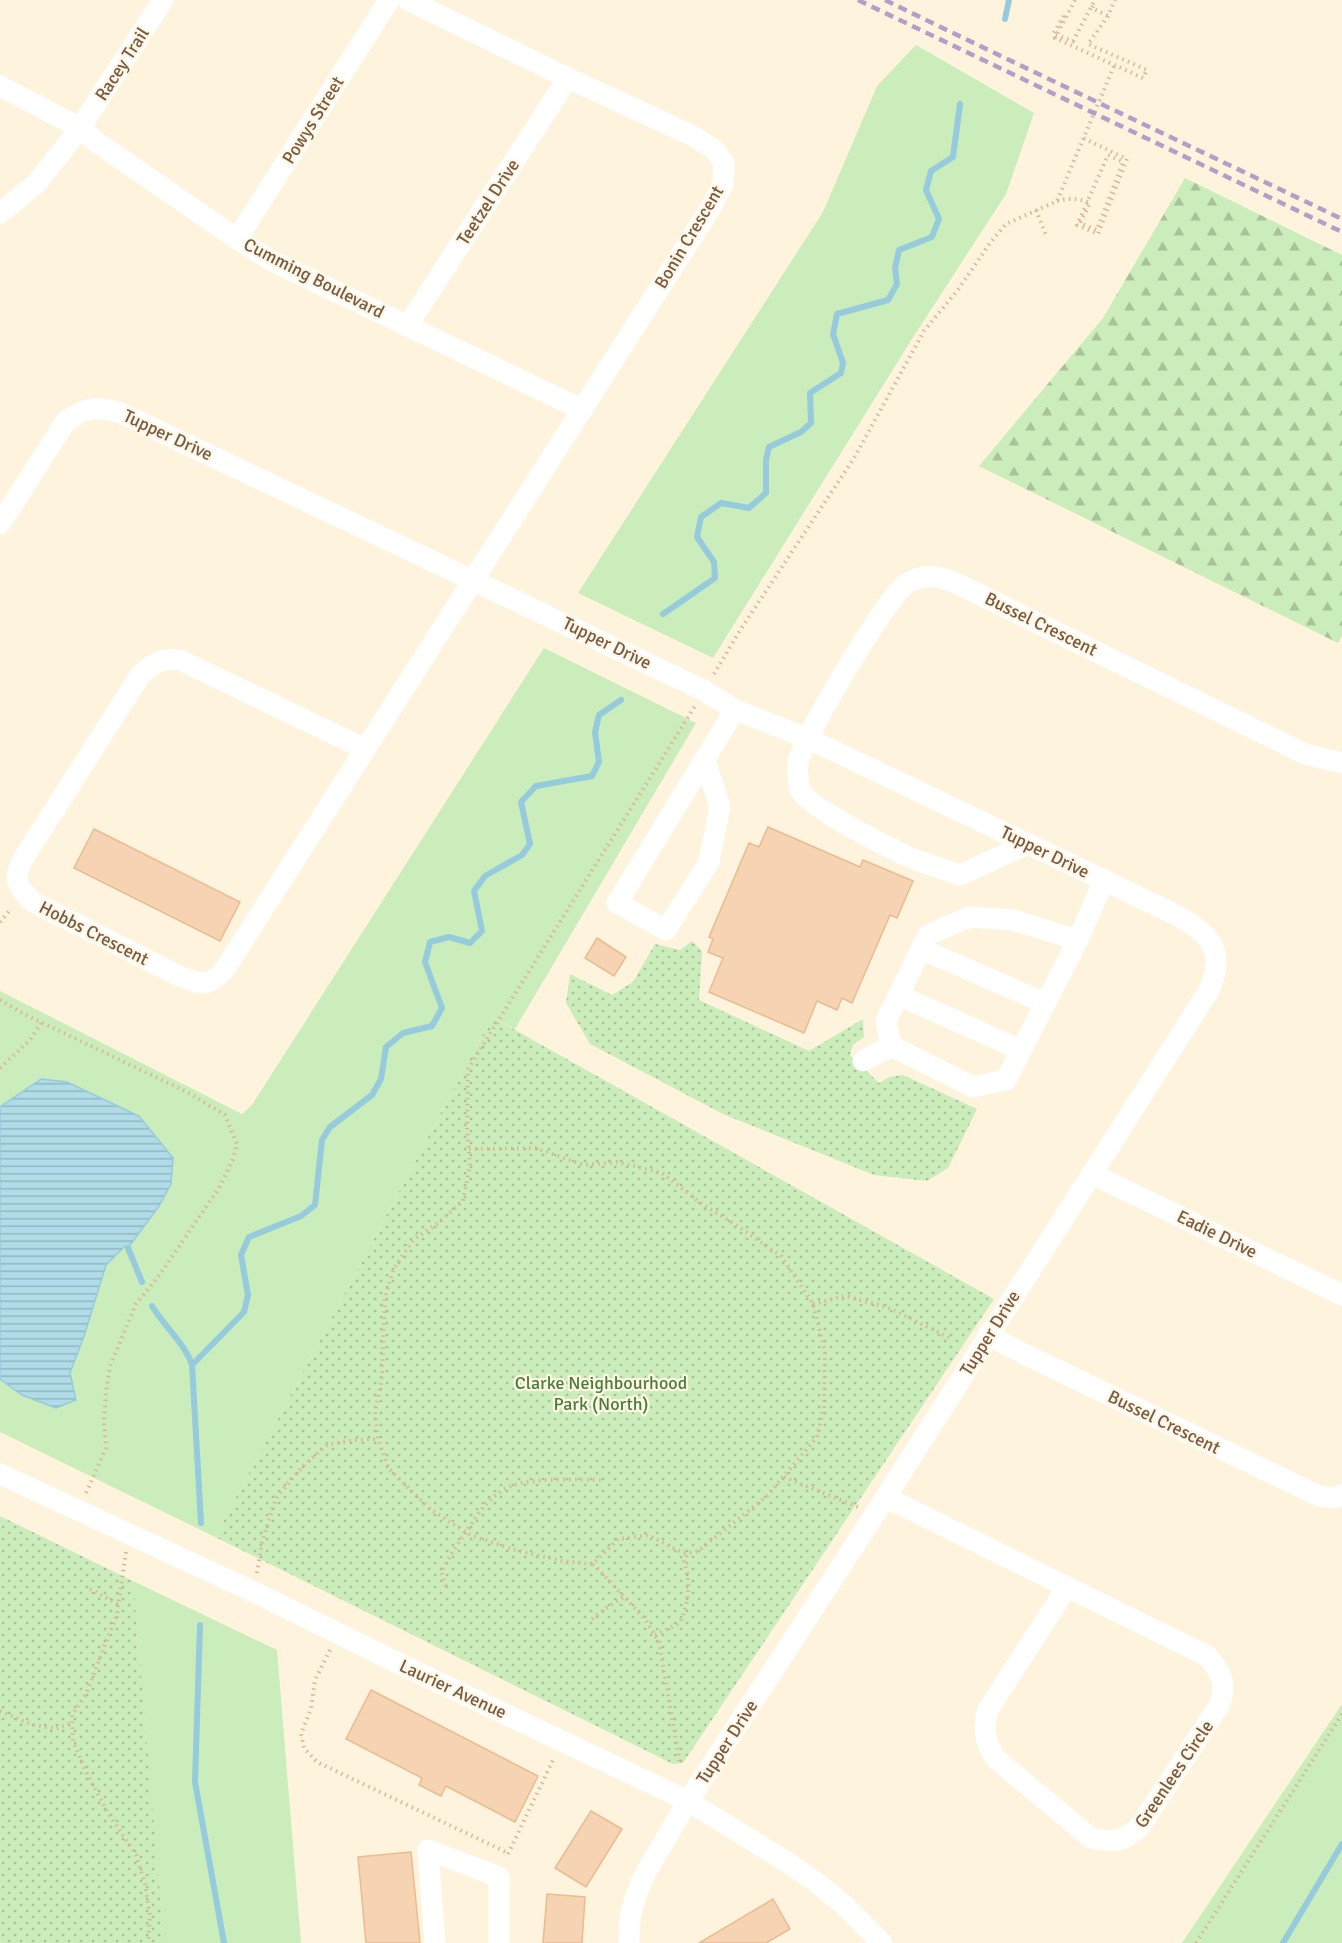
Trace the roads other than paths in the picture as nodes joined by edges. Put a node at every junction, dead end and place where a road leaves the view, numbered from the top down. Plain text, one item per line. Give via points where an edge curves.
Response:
1 (164, 0) edge
2 (389, 0) edge
3 (408, 0) edge
4 (568, 78) junction
5 (0, 86) edge
6 (80, 128) junction
7 (0, 213) edge
8 (237, 239) junction
9 (408, 325) junction
10 (582, 409) junction
11 (2, 518) edge
12 (474, 580) junction
13 (735, 710) junction
14 (807, 738) junction
15 (364, 749) junction
16 (705, 760) junction
17 (1342, 763) edge
18 (1028, 844) junction
19 (1104, 880) junction
20 (1078, 940) junction
21 (921, 949) junction
22 (898, 995) junction
23 (1045, 1003) junction
24 (891, 1046) junction
25 (1021, 1050) junction
26 (863, 1061) dead end
27 (1092, 1174) junction
28 (1342, 1294) edge
29 (988, 1335) junction
30 (0, 1474) edge
31 (1342, 1495) edge
32 (880, 1506) junction
33 (1067, 1587) junction
34 (688, 1801) junction
35 (435, 1943) edge
36 (499, 1943) edge
37 (629, 1943) edge
38 (882, 1943) edge

1 - 6 street, Racey Trail
2 - 8 street, Powys Street
3 - 4 street, Bonin Crescent
4 - 9 street, Teetzel Drive
4 - 10 street, Bonin Crescent via 693,136 716,150 724,164 723,184 710,209
5 - 6 street, Cumming Boulevard
6 - 7 street, Racey Trail via 38,183
6 - 8 street, Cumming Boulevard
8 - 9 street, Cumming Boulevard via 270,260
9 - 10 street, Cumming Boulevard
10 - 12 street, Bonin Crescent
11 - 12 street, Tupper Drive via 66,421 83,410 102,408 121,413
12 - 13 street, Tupper Drive via 703,690
12 - 15 street, Hobbs Crescent
13 - 14 street, Tupper Drive
13 - 16 street
14 - 17 street, Bussel Crescent via 889,603 905,584 923,576 940,576 1305,754
14 - 18 street, Tupper Drive
14 - 18 street, Bussel Crescent via 798,763 800,790 815,806 901,853 960,875
15 - 15 street, Hobbs Crescent via 180,660 164,659 141,674 21,862 17,882 33,902 179,976 198,983 216,980
16 - 16 street via 616,903 666,930 709,862 720,807
18 - 19 street, Tupper Drive
19 - 20 street
19 - 27 street, Tupper Drive via 1192,923 1214,948 1217,963 1208,992
20 - 21 street via 1013,920 969,917 928,935
20 - 23 street
21 - 22 street
21 - 23 street
22 - 24 street via 886,1021
22 - 25 street
23 - 25 street
24 - 25 street via 973,1087 1006,1080
24 - 26 street
27 - 28 street, Eadie Drive
27 - 29 street, Tupper Drive
29 - 31 street, Bussel Crescent via 1319,1496
29 - 32 street, Tupper Drive
30 - 34 street, Laurier Avenue
32 - 33 street, Greenlees Circle
32 - 34 street, Tupper Drive
33 - 33 street, Greenlees Circle via 988,1710 984,1734 996,1759 1091,1838 1122,1840 1141,1825 1220,1704 1222,1679 1207,1656
34 - 37 street, Tupper Drive via 635,1898
34 - 38 street, Laurier Avenue via 817,1883
35 - 36 street via 428,1850 499,1877

